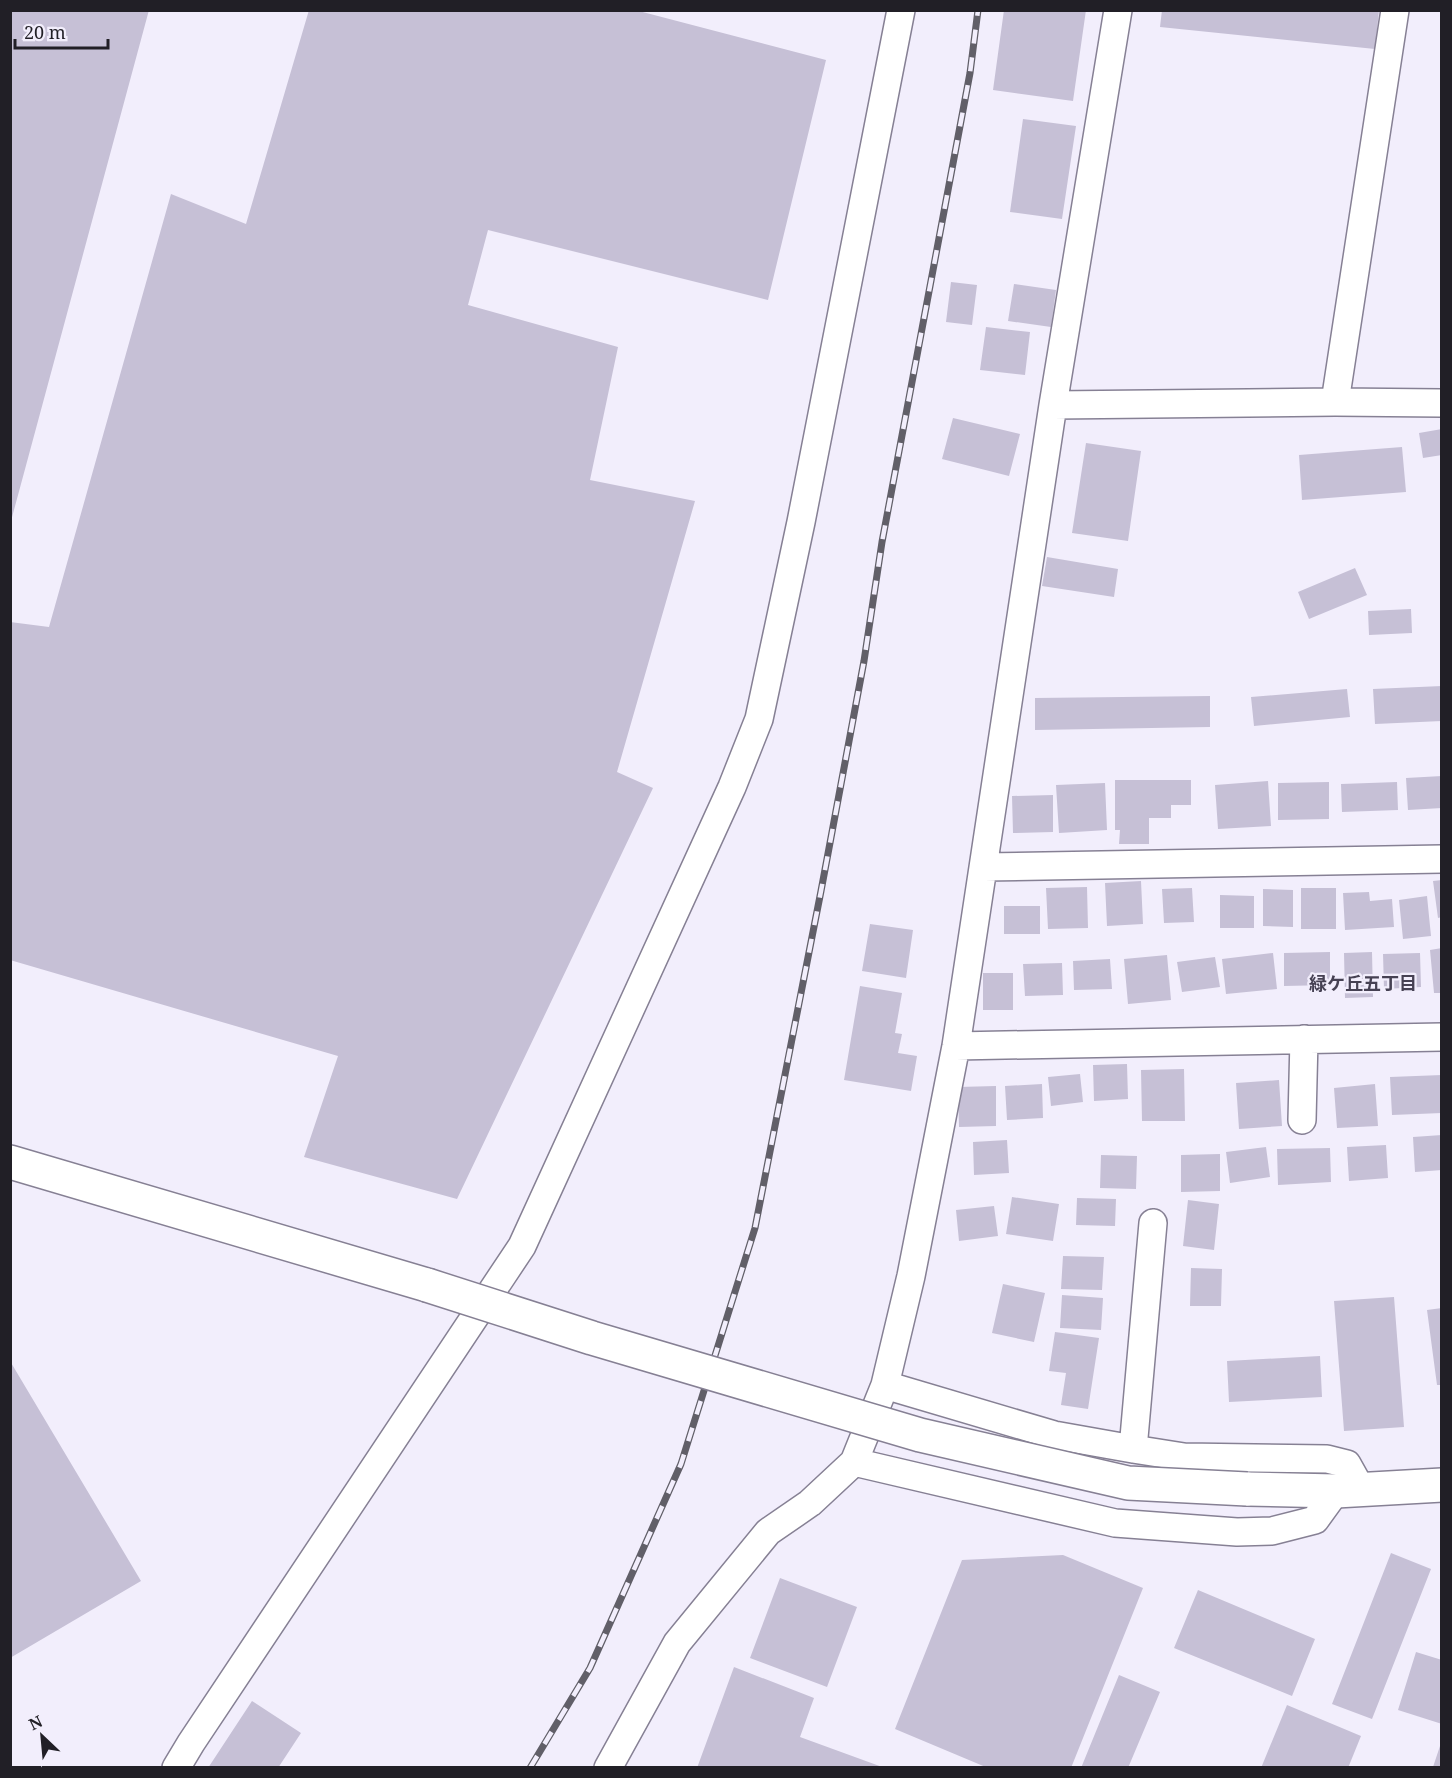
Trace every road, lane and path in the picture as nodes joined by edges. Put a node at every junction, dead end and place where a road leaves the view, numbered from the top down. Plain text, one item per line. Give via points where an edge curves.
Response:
1 (901, 10) edge
2 (1118, 10) edge
3 (1395, 10) edge
4 (1335, 402) junction
5 (1442, 403) edge
6 (1053, 405) junction
7 (1442, 859) edge
8 (984, 867) junction
9 (1442, 1037) edge
10 (1304, 1039) junction
11 (956, 1046) junction
12 (1302, 1120) dead end
13 (10, 1162) edge
14 (1153, 1223) dead end
15 (885, 1385) junction
16 (1133, 1449) junction
17 (854, 1462) junction
18 (1442, 1485) edge
19 (1348, 1490) junction
20 (176, 1767) edge
21 (608, 1767) edge

1 - 20 street via 759,719 732,787 522,1246
2 - 6 street
3 - 4 street
4 - 5 street
4 - 6 street
6 - 8 street
7 - 8 street
8 - 11 street
9 - 10 street
10 - 11 street
10 - 12 street
11 - 15 street via 911,1276
13 - 19 street, bridge via 930,1437 1128,1483
14 - 16 street
15 - 16 street via 1054,1435
15 - 17 street
16 - 19 street via 1184,1457 1327,1459 1347,1464
17 - 19 street via 1115,1523 1237,1532 1272,1531 1315,1520
17 - 21 street via 810,1503 768,1532 677,1643
18 - 19 street

